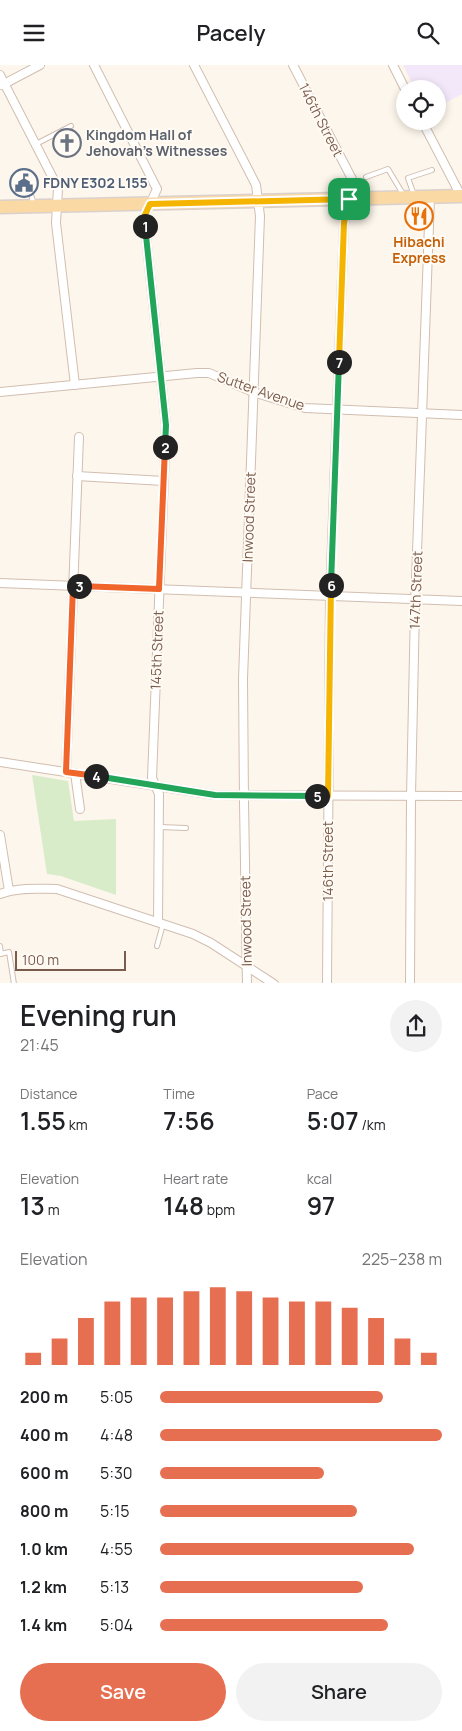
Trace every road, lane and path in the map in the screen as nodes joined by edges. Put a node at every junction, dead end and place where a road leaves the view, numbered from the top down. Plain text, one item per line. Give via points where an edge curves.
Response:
1 (40, 65) edge
2 (94, 65) edge
3 (194, 65) edge
4 (293, 65) edge
5 (393, 65) edge
6 (0, 75) edge
7 (400, 80) edge
8 (2, 84) edge
9 (71, 126) dead end
10 (427, 130) edge
11 (36, 144) junction
12 (432, 170) dead end
13 (366, 177) dead end
14 (29, 189) dead end
15 (461, 196) edge
16 (410, 197) junction
17 (430, 197) junction
18 (349, 199) junction
19 (258, 202) junction
20 (150, 204) junction
21 (58, 206) junction
22 (0, 207) edge
23 (34, 207) junction
24 (160, 375) junction
25 (74, 385) junction
26 (253, 391) junction
27 (0, 392) edge
28 (338, 410) junction
29 (422, 413) junction
30 (462, 415) edge
31 (79, 437) dead end
32 (78, 476) junction
33 (164, 481) junction
34 (0, 583) edge
35 (73, 586) junction
36 (159, 589) junction
37 (246, 593) junction
38 (330, 596) junction
39 (415, 599) junction
40 (462, 601) edge
41 (0, 762) edge
42 (66, 772) junction
43 (75, 773) junction
44 (155, 785) junction
45 (244, 795) junction
46 (328, 796) junction
47 (411, 796) junction
48 (462, 796) edge
49 (80, 809) dead end
50 (159, 827) junction
51 (186, 828) dead end
52 (0, 835) edge
53 (8, 891) junction
54 (0, 894) edge
55 (161, 923) junction
56 (0, 946) edge
57 (157, 946) dead end
58 (0, 954) edge
59 (246, 966) junction
60 (14, 983) edge
61 (247, 983) edge
62 (274, 983) edge
63 (327, 983) edge
64 (410, 983) edge

1 - 8 street
2 - 20 street, 145th Street via 157,189
3 - 19 street, Inwood Street via 256,185
4 - 18 street, 146th Street via 352,179
5 - 7 street
6 - 8 street
8 - 11 street
9 - 11 lane
10 - 15 street
11 - 21 street via 58,188
12 - 16 lane via 408,178
13 - 16 lane via 388,169
14 - 23 lane
15 - 17 main road
16 - 17 main road
16 - 18 main road
17 - 29 street, 147th Street
18 - 19 main road
18 - 28 street, 146th Street via 344,223
19 - 20 main road
19 - 26 street, Inwood Street
20 - 21 main road
20 - 24 street, 145th Street via 144,217
21 - 23 main road
21 - 25 street via 56,223
22 - 23 main road
24 - 25 street, Sutter Avenue
24 - 26 street, Sutter Avenue via 209,373
24 - 33 street, 145th Street via 166,425
25 - 27 street, Sutter Avenue
26 - 28 street, Sutter Avenue via 305,408
26 - 37 street, Inwood Street
28 - 29 street, Sutter Avenue
28 - 38 street, 146th Street
29 - 30 street, Sutter Avenue
29 - 39 street, 147th Street
31 - 32 street
32 - 33 street
32 - 35 street
33 - 36 street, 145th Street
34 - 35 street
35 - 36 street
35 - 42 street
36 - 37 street
36 - 44 street, 145th Street via 152,778
37 - 38 street
37 - 45 street, Inwood Street
38 - 39 street
38 - 46 street, 146th Street
39 - 40 street
39 - 47 street, 147th Street
41 - 42 street
42 - 43 street
43 - 44 street
43 - 49 street
44 - 45 street via 215,795
44 - 50 street, 145th Street via 160,794
45 - 46 street
45 - 59 street, Inwood Street
46 - 47 street
46 - 63 street, 146th Street
47 - 48 street
47 - 64 street, 147th Street
50 - 51 lane
50 - 55 street, 145th Street
52 - 53 street
53 - 54 street
53 - 55 street via 57,889
55 - 57 lane
55 - 59 street via 211,943
56 - 58 lane
58 - 60 lane via 9,952
59 - 61 street, Inwood Street
59 - 62 street

